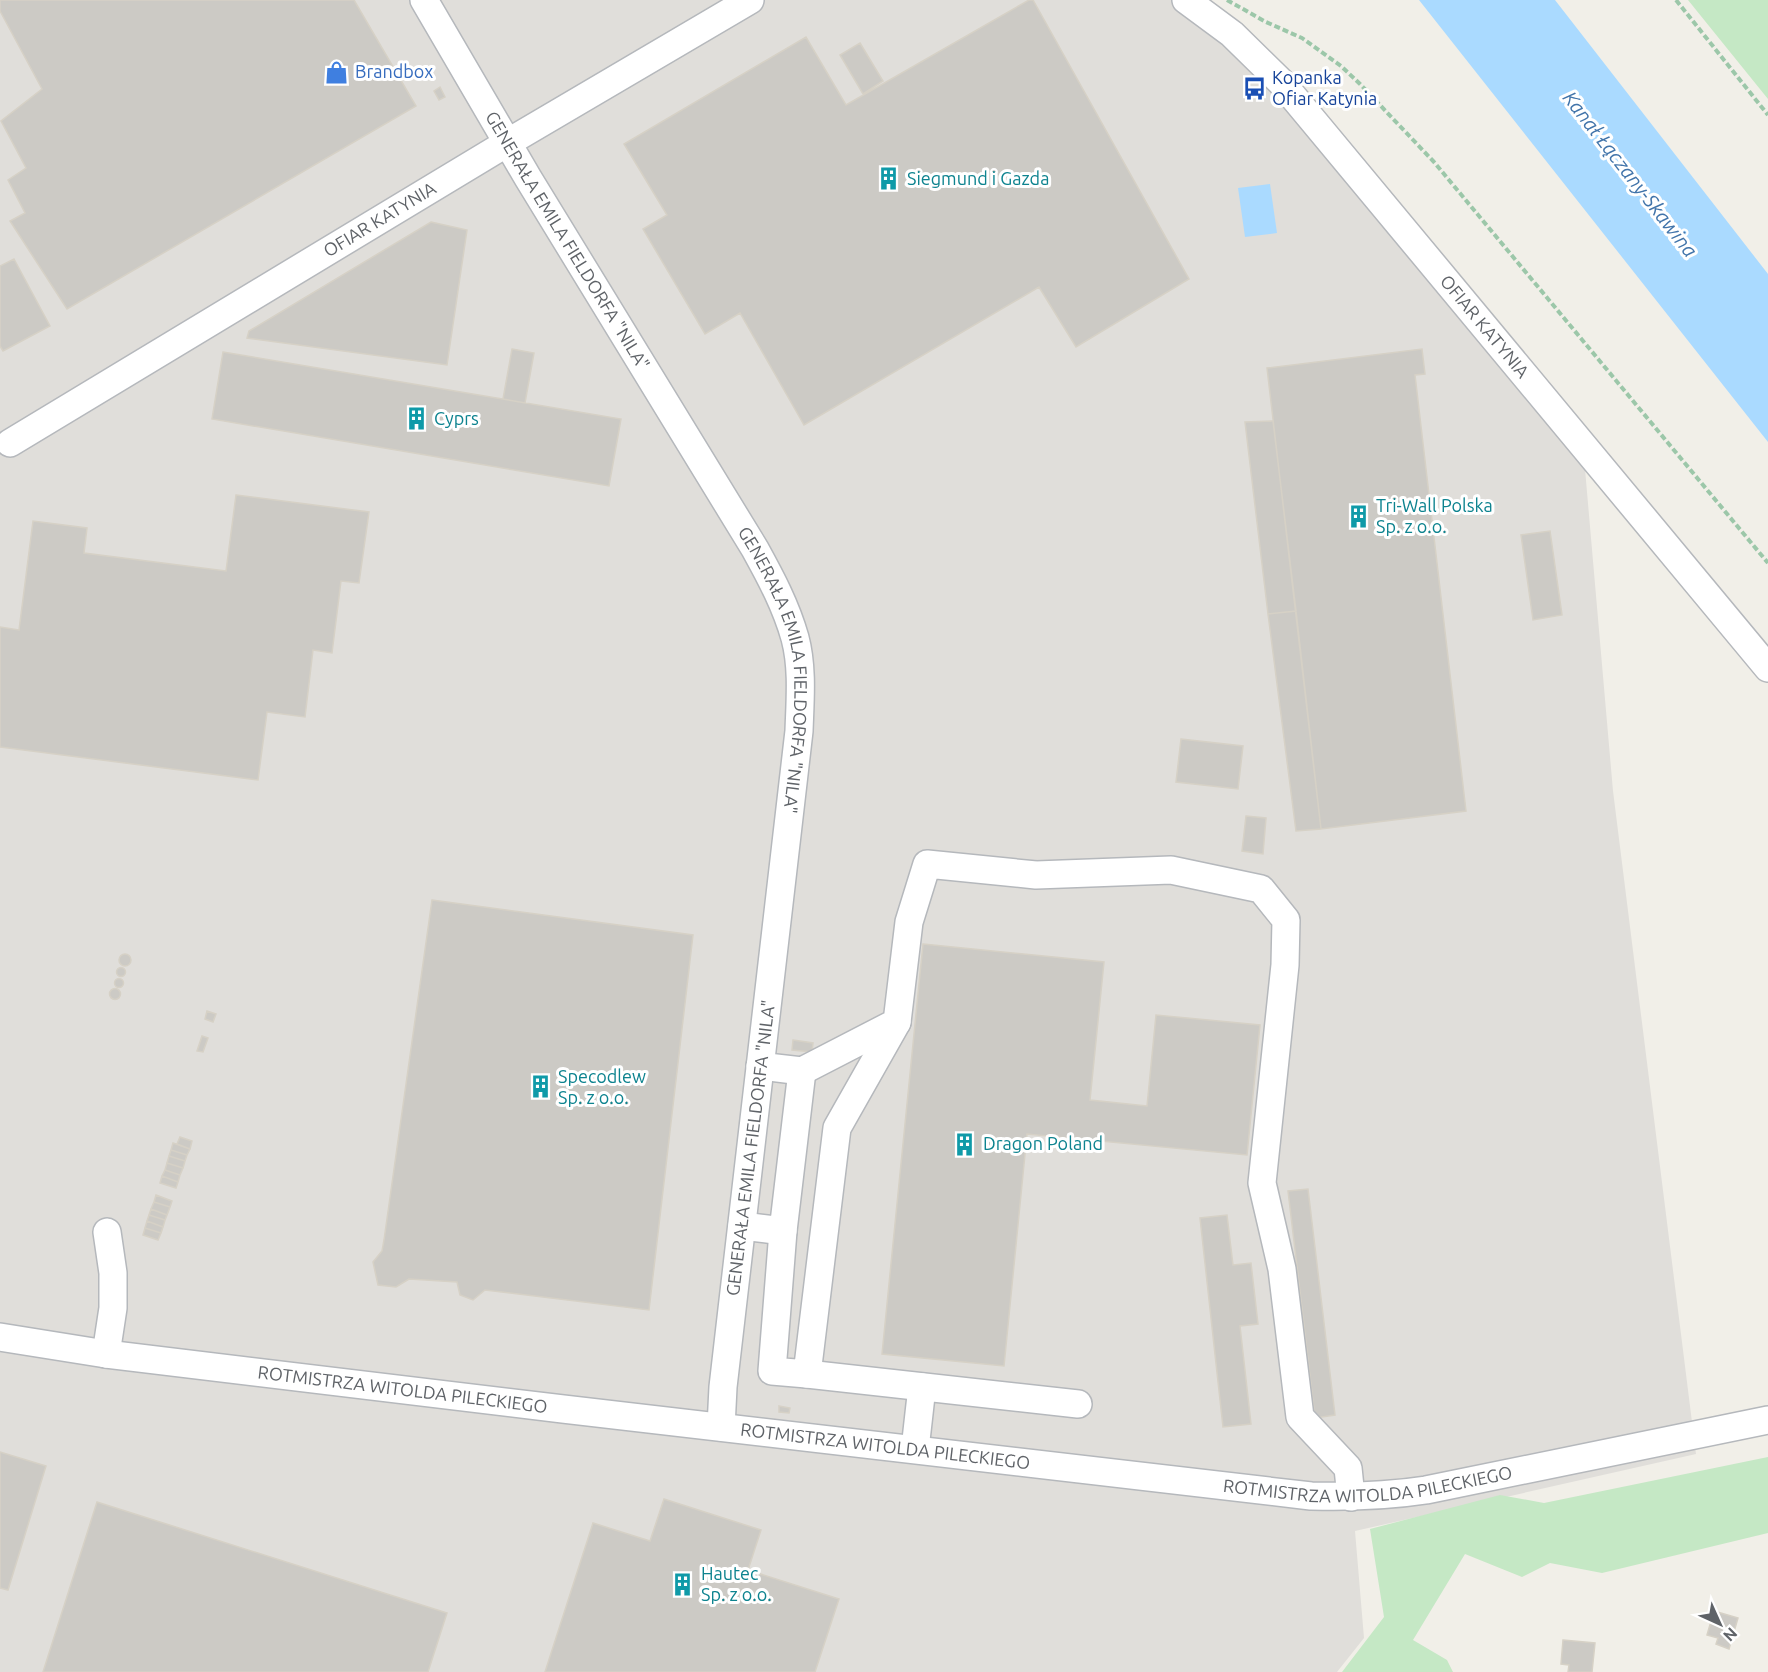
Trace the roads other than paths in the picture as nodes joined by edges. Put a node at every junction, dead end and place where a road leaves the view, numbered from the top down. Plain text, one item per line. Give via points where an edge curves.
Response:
1 (424, 0) edge
2 (750, 0) edge
3 (1186, 0) edge
4 (507, 143) junction
5 (10, 443) dead end
6 (1768, 668) edge
7 (897, 1022) junction
8 (760, 1066) junction
9 (802, 1071) junction
10 (742, 1226) junction
11 (107, 1232) dead end
12 (783, 1232) junction
13 (0, 1337) edge
14 (106, 1354) junction
15 (807, 1374) junction
16 (922, 1387) junction
17 (1078, 1404) dead end
18 (1768, 1420) edge
19 (721, 1427) junction
20 (915, 1449) junction
21 (1351, 1497) junction

1 - 4 street, GENERAŁA EMILA FIELDORFA "NILA"
2 - 4 street, OFIAR KATYNIA
3 - 6 street, OFIAR KATYNIA via 1232,34 1281,82
4 - 5 street, OFIAR KATYNIA
4 - 8 street, GENERAŁA EMILA FIELDORFA "NILA" via 755,549 780,595 796,640 799,731
7 - 9 street
7 - 15 street via 837,1128
7 - 21 street via 909,922 927,864 1036,875 1171,870 1261,889 1286,920 1285,965 1262,1183 1282,1269 1300,1417 1348,1468
8 - 9 street
8 - 10 street, GENERAŁA EMILA FIELDORFA "NILA"
9 - 12 street
10 - 12 street
10 - 19 street, GENERAŁA EMILA FIELDORFA "NILA"
11 - 14 street via 113,1308
12 - 15 street via 772,1371
13 - 14 street, ROTMISTRZA WITOLDA PILECKIEGO
14 - 19 street, ROTMISTRZA WITOLDA PILECKIEGO
15 - 16 street
16 - 17 street
16 - 20 street
18 - 21 street, ROTMISTRZA WITOLDA PILECKIEGO via 1426,1490
19 - 20 street, ROTMISTRZA WITOLDA PILECKIEGO
20 - 21 street, ROTMISTRZA WITOLDA PILECKIEGO via 1311,1496

